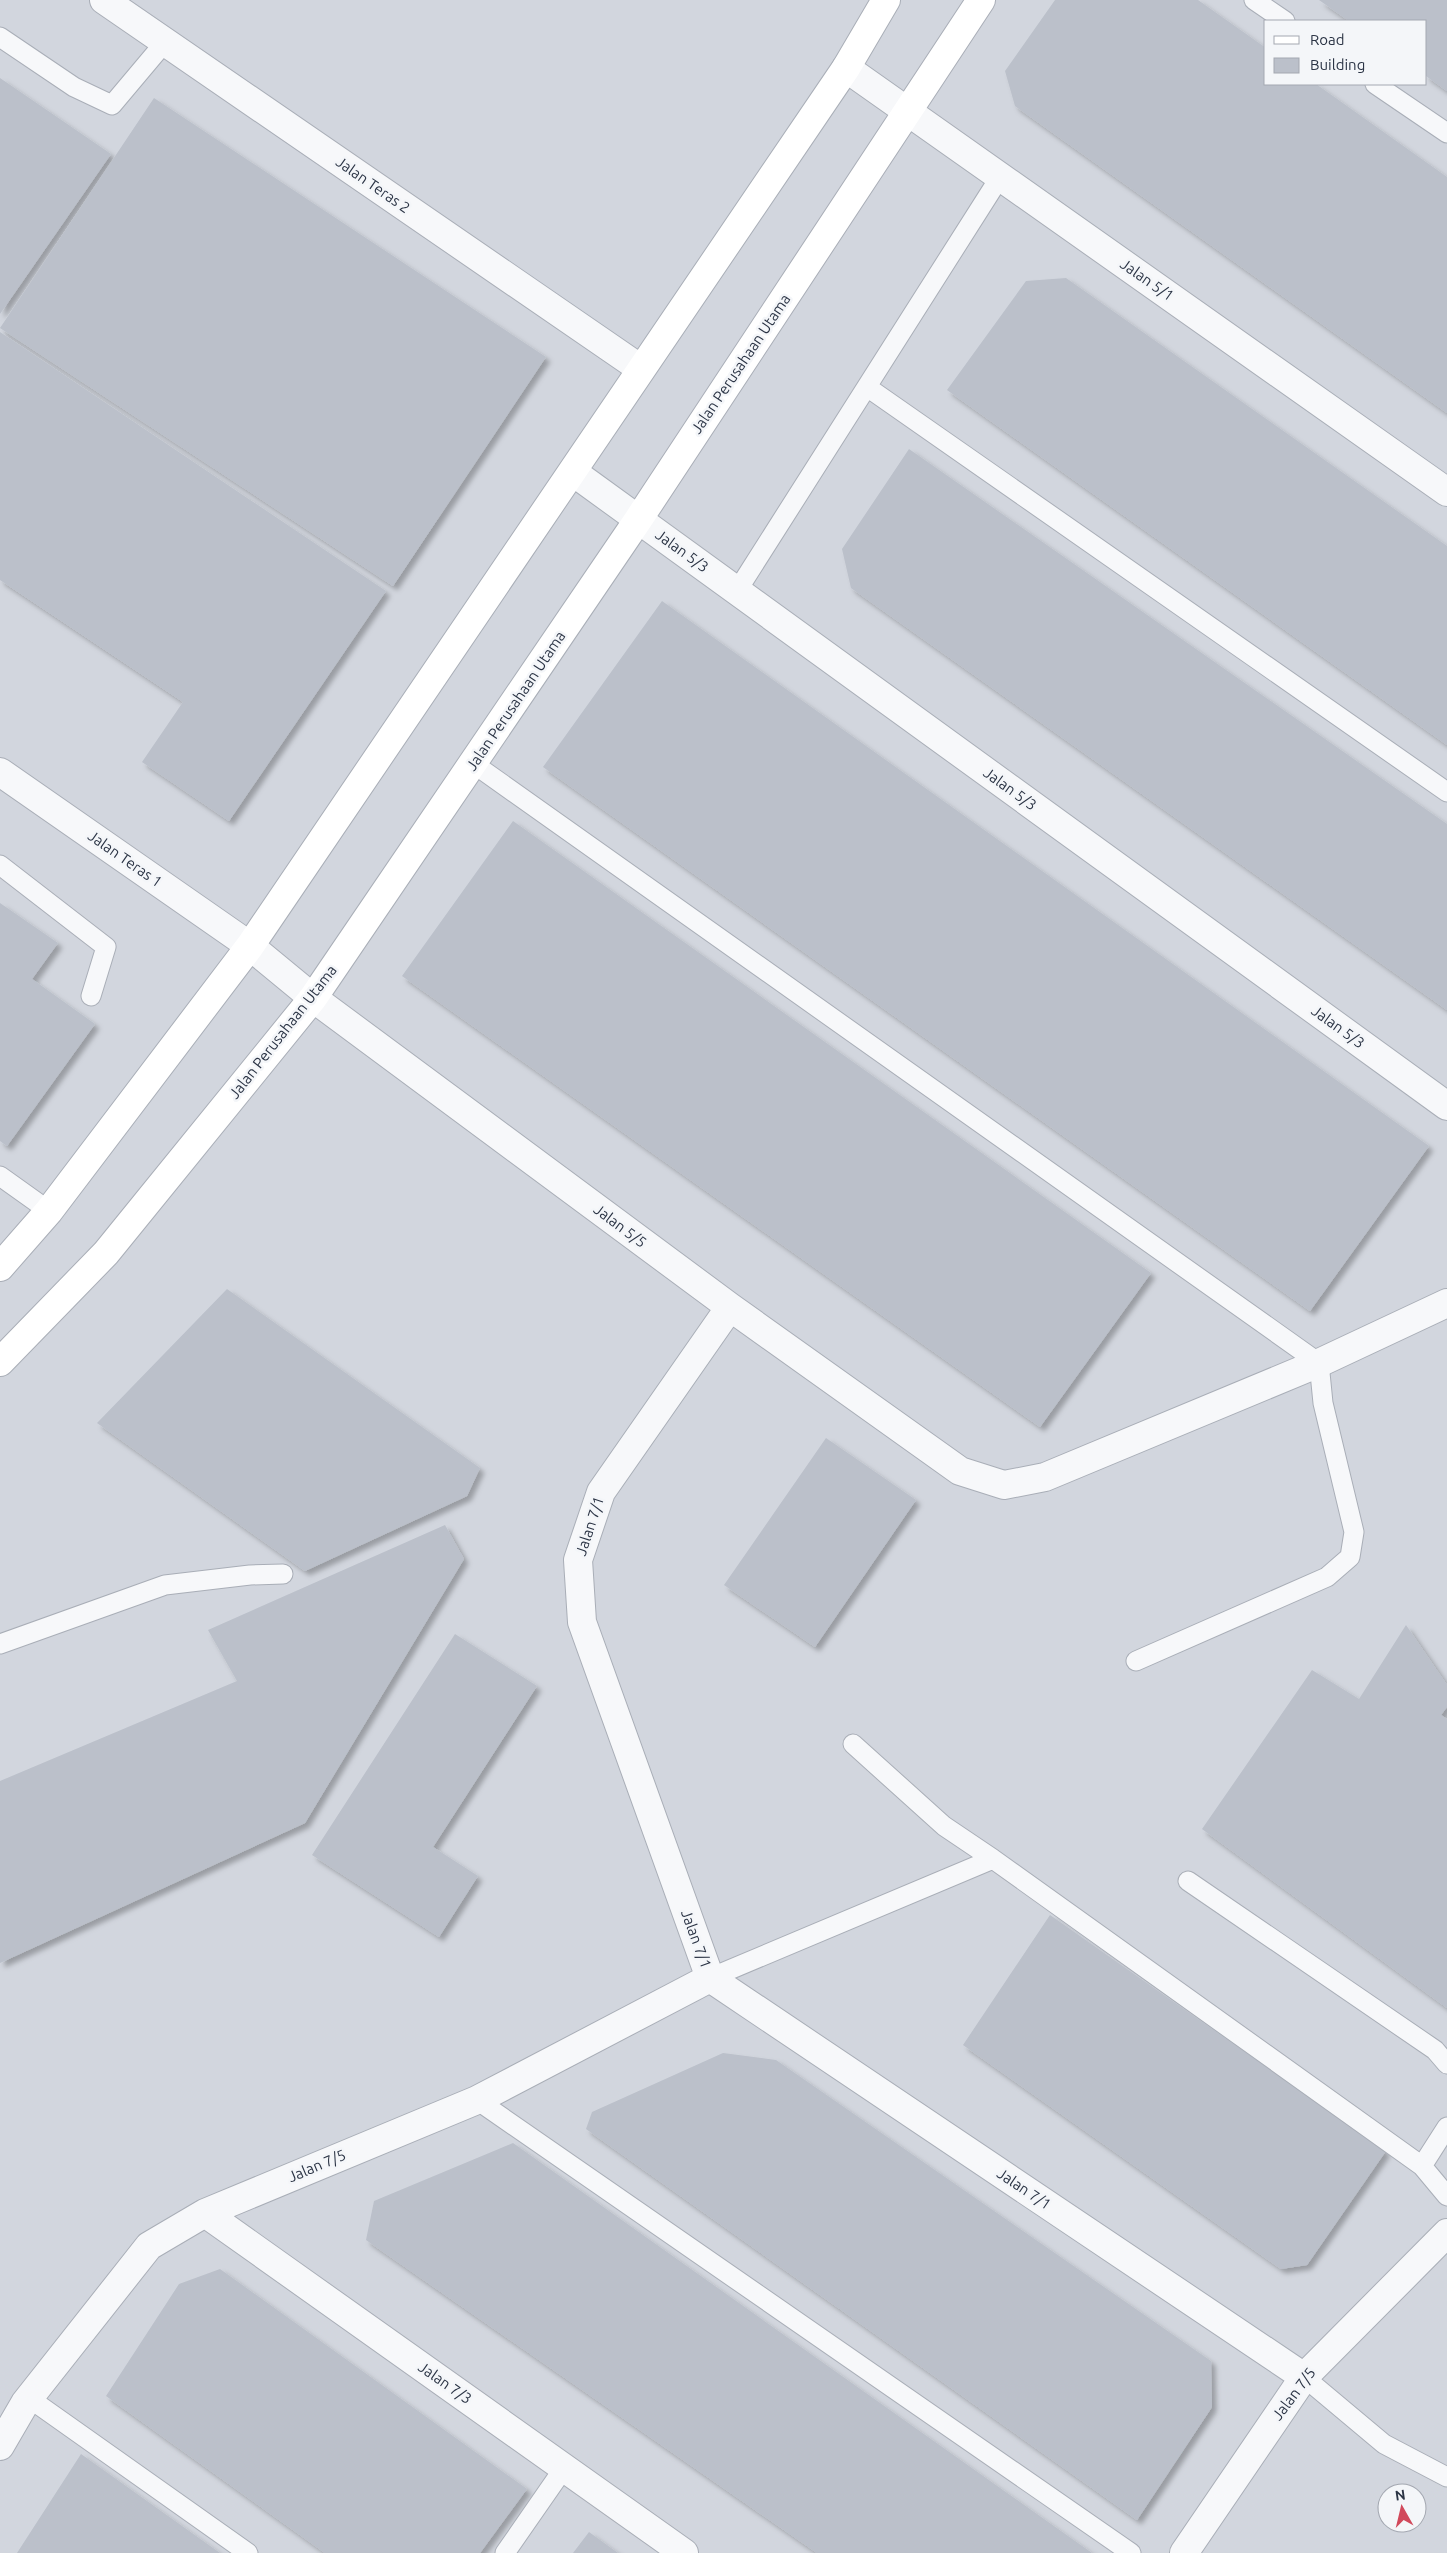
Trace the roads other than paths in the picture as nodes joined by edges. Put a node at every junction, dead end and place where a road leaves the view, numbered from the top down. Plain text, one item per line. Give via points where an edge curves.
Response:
1 (104, 0) edge
2 (886, 0) edge
3 (981, 0) edge
4 (1254, 0) edge
5 (1284, 20) edge
6 (0, 36) edge
7 (165, 42) junction
8 (846, 68) junction
9 (1376, 85) edge
10 (908, 112) junction
11 (1447, 133) edge
12 (1000, 176) junction
13 (641, 369) junction
14 (867, 387) junction
15 (573, 472) junction
16 (1447, 492) edge
17 (638, 520) junction
18 (736, 591) junction
19 (474, 764) junction
20 (0, 772) edge
21 (1447, 792) edge
22 (0, 865) edge
23 (250, 946) junction
24 (91, 996) dead end
25 (313, 998) junction
26 (1447, 1106) edge
27 (0, 1176) edge
28 (49, 1211) junction
29 (0, 1267) edge
30 (1447, 1303) edge
31 (730, 1307) junction
32 (0, 1362) edge
33 (1319, 1363) junction
34 (283, 1574) dead end
35 (0, 1644) edge
36 (1136, 1661) dead end
37 (853, 1744) dead end
38 (993, 1859) junction
39 (1188, 1881) dead end
40 (710, 1978) junction
41 (1447, 2064) edge
42 (477, 2100) junction
43 (1447, 2127) edge
44 (1422, 2166) junction
45 (1447, 2196) edge
46 (205, 2213) junction
47 (1447, 2233) edge
48 (1304, 2376) junction
49 (29, 2398) junction
50 (0, 2446) edge
51 (564, 2468) junction
52 (1447, 2477) edge
53 (248, 2553) edge
54 (505, 2553) edge
55 (684, 2553) edge
56 (1131, 2553) edge
57 (1184, 2553) edge

1 - 7 street, Jalan Teras 2
2 - 8 street
3 - 10 street, Jalan Perusahaan Utama
4 - 5 lane
6 - 7 lane via 74,87 112,105
7 - 13 street, Jalan Teras 2
8 - 10 street, Jalan 5/1
8 - 13 street
9 - 11 lane
10 - 12 street, Jalan 5/1
10 - 17 street, Jalan Perusahaan Utama
12 - 14 lane
12 - 16 street, Jalan 5/1
13 - 15 street
14 - 18 lane
14 - 21 lane
15 - 17 street, Jalan 5/3
15 - 23 street
17 - 18 street, Jalan 5/3
17 - 19 street, Jalan Perusahaan Utama
18 - 26 street, Jalan 5/3
19 - 25 street, Jalan Perusahaan Utama
19 - 33 lane
20 - 23 street, Jalan Teras 1
22 - 24 lane via 106,947
23 - 25 street, Jalan 5/5
23 - 28 street
25 - 31 street, Jalan 5/5
25 - 32 street, Jalan Perusahaan Utama via 106,1253
27 - 28 lane
28 - 29 street
30 - 33 street
31 - 33 street, Jalan 5/5 via 960,1471 1004,1485 1045,1478
31 - 40 street, Jalan 7/1 via 601,1492 578,1560 582,1622
33 - 36 lane via 1323,1403 1354,1532 1350,1557 1327,1577
34 - 35 lane via 165,1585
37 - 38 lane via 938,1820
38 - 40 lane
38 - 44 lane
39 - 41 lane via 1435,2050
40 - 42 street, Jalan 7/5
40 - 48 street, Jalan 7/1
42 - 46 street, Jalan 7/5
42 - 56 lane
43 - 44 lane
44 - 45 lane
46 - 49 street, Jalan 7/5 via 149,2246
46 - 51 street, Jalan 7/3
47 - 48 street, Jalan 7/5
48 - 52 lane via 1384,2444
48 - 57 street, Jalan 7/5
49 - 50 street, Jalan 7/5
49 - 53 lane
51 - 54 lane
51 - 55 street, Jalan 7/3

